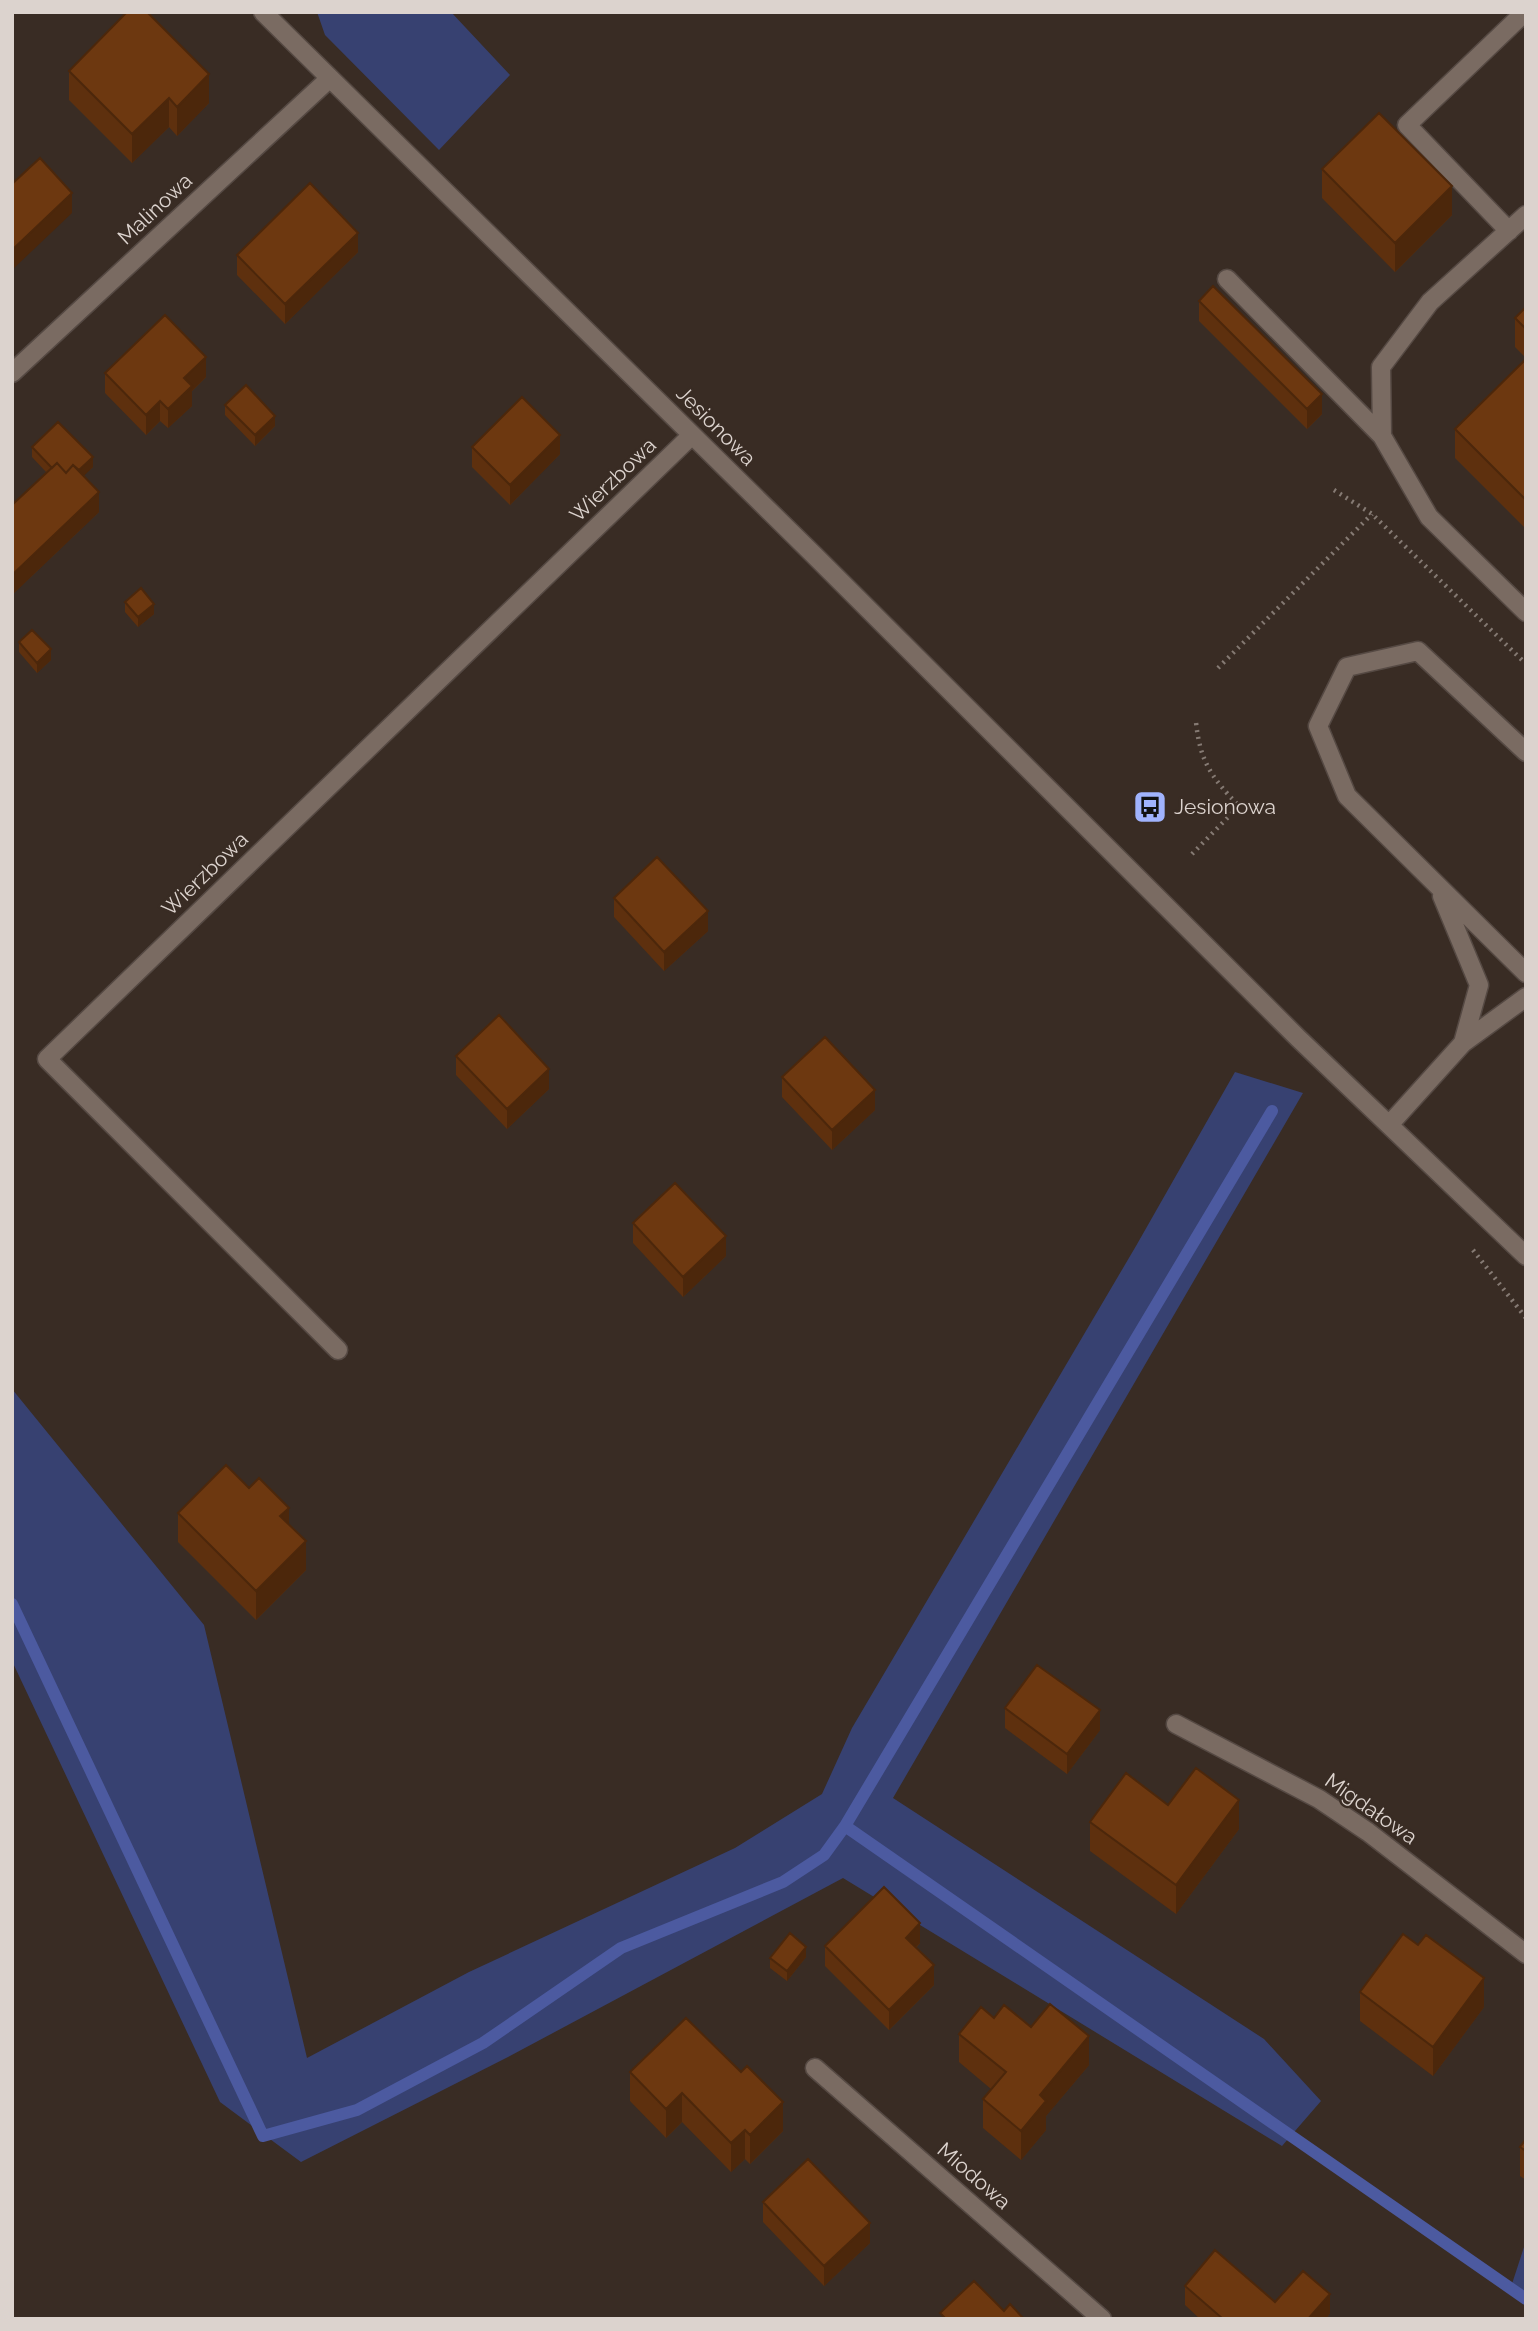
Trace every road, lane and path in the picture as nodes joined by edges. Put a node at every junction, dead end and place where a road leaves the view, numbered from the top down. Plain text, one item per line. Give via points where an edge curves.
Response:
1 (263, 12) edge
2 (1525, 12) edge
3 (329, 79) junction
4 (1526, 215) edge
5 (1508, 231) junction
6 (1227, 279) dead end
7 (12, 373) edge
8 (692, 435) junction
9 (1382, 436) junction
10 (1335, 490) dead end
11 (1372, 514) junction
12 (1526, 612) edge
13 (1526, 664) edge
14 (1218, 668) dead end
15 (1196, 722) dead end
16 (1526, 752) edge
17 (1192, 854) dead end
18 (1438, 886) junction
19 (1526, 973) edge
20 (1526, 997) edge
21 (1463, 1043) junction
22 (1388, 1125) junction
23 (1526, 1256) edge
24 (338, 1350) dead end
25 (1176, 1724) dead end
26 (1526, 1954) edge
27 (815, 2068) dead end
28 (1102, 2319) edge

1 - 3 street, Jesionowa
2 - 5 street via 1407,125
3 - 7 street, Malinowa
3 - 8 street, Jesionowa
4 - 5 street
5 - 9 street via 1430,302 1381,366
6 - 9 street
8 - 22 street, Jesionowa
8 - 24 street, Wierzbowa via 47,1059
9 - 12 street via 1429,517
10 - 11 path
11 - 13 path
11 - 14 path
15 - 17 path via 1209,773 1239,806
16 - 18 street via 1418,651 1347,667 1318,726 1347,796
18 - 19 street
18 - 21 street via 1479,985
20 - 21 street
21 - 22 street
22 - 23 street, Jesionowa
25 - 26 street, Migdałowa via 1318,1799
27 - 28 street, Miodowa

